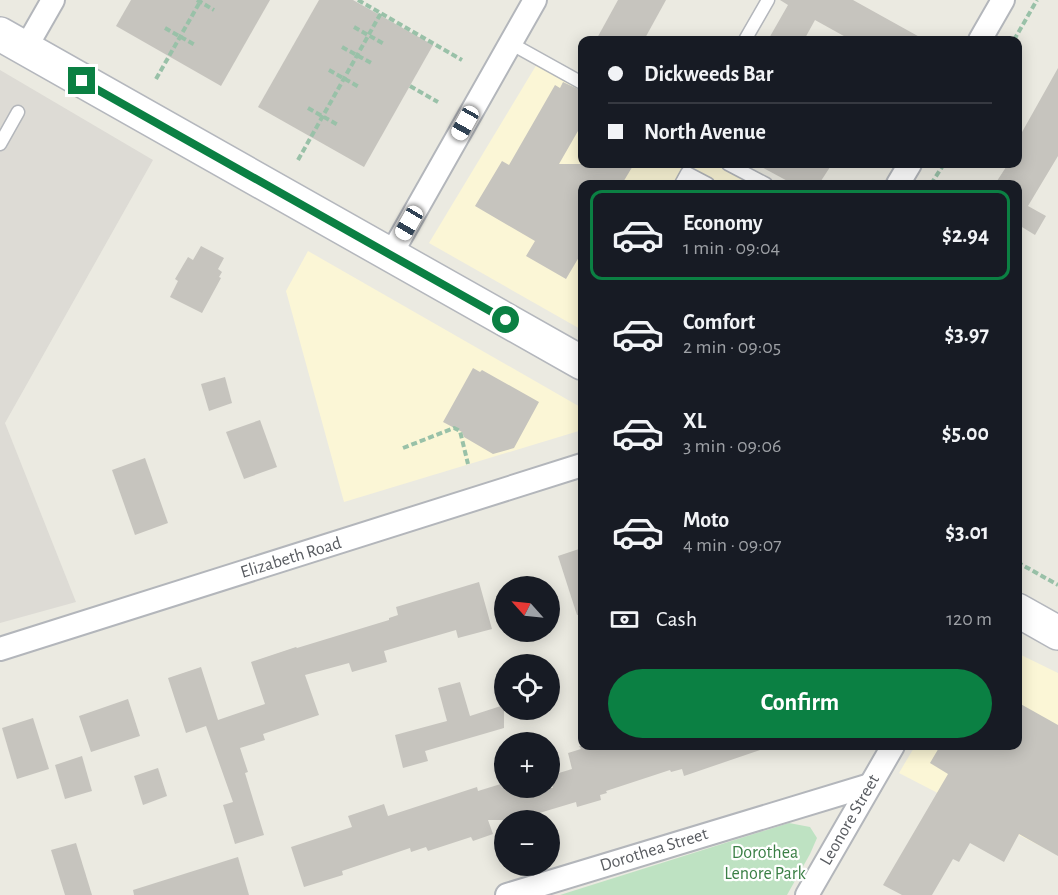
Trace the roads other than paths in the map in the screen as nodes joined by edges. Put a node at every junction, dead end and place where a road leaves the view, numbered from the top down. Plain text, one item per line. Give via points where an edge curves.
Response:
1 (53, 0) edge
2 (535, 0) edge
3 (768, 0) edge
4 (1003, 0) edge
5 (747, 36) edge
6 (982, 36) edge
7 (13, 41) edge
8 (510, 43) junction
9 (578, 81) edge
10 (18, 112) dead end
11 (0, 144) edge
12 (736, 168) edge
13 (683, 180) edge
14 (700, 180) edge
15 (758, 180) edge
16 (390, 256) junction
17 (578, 361) edge
18 (578, 466) edge
19 (1022, 613) edge
20 (1058, 633) edge
21 (0, 649) edge
22 (891, 750) edge
23 (870, 785) junction
24 (507, 895) edge
25 (807, 895) edge

1 - 7 street
2 - 8 street
3 - 5 lane
4 - 6 street
7 - 16 main road
8 - 9 lane
8 - 16 street
10 - 11 lane
12 - 15 lane
13 - 14 lane via 687,173
16 - 17 main road
18 - 21 street, Elizabeth Road
19 - 20 main road
22 - 23 street, Leonore Street
23 - 24 street, Dorothea Street
23 - 25 street, Leonore Street

